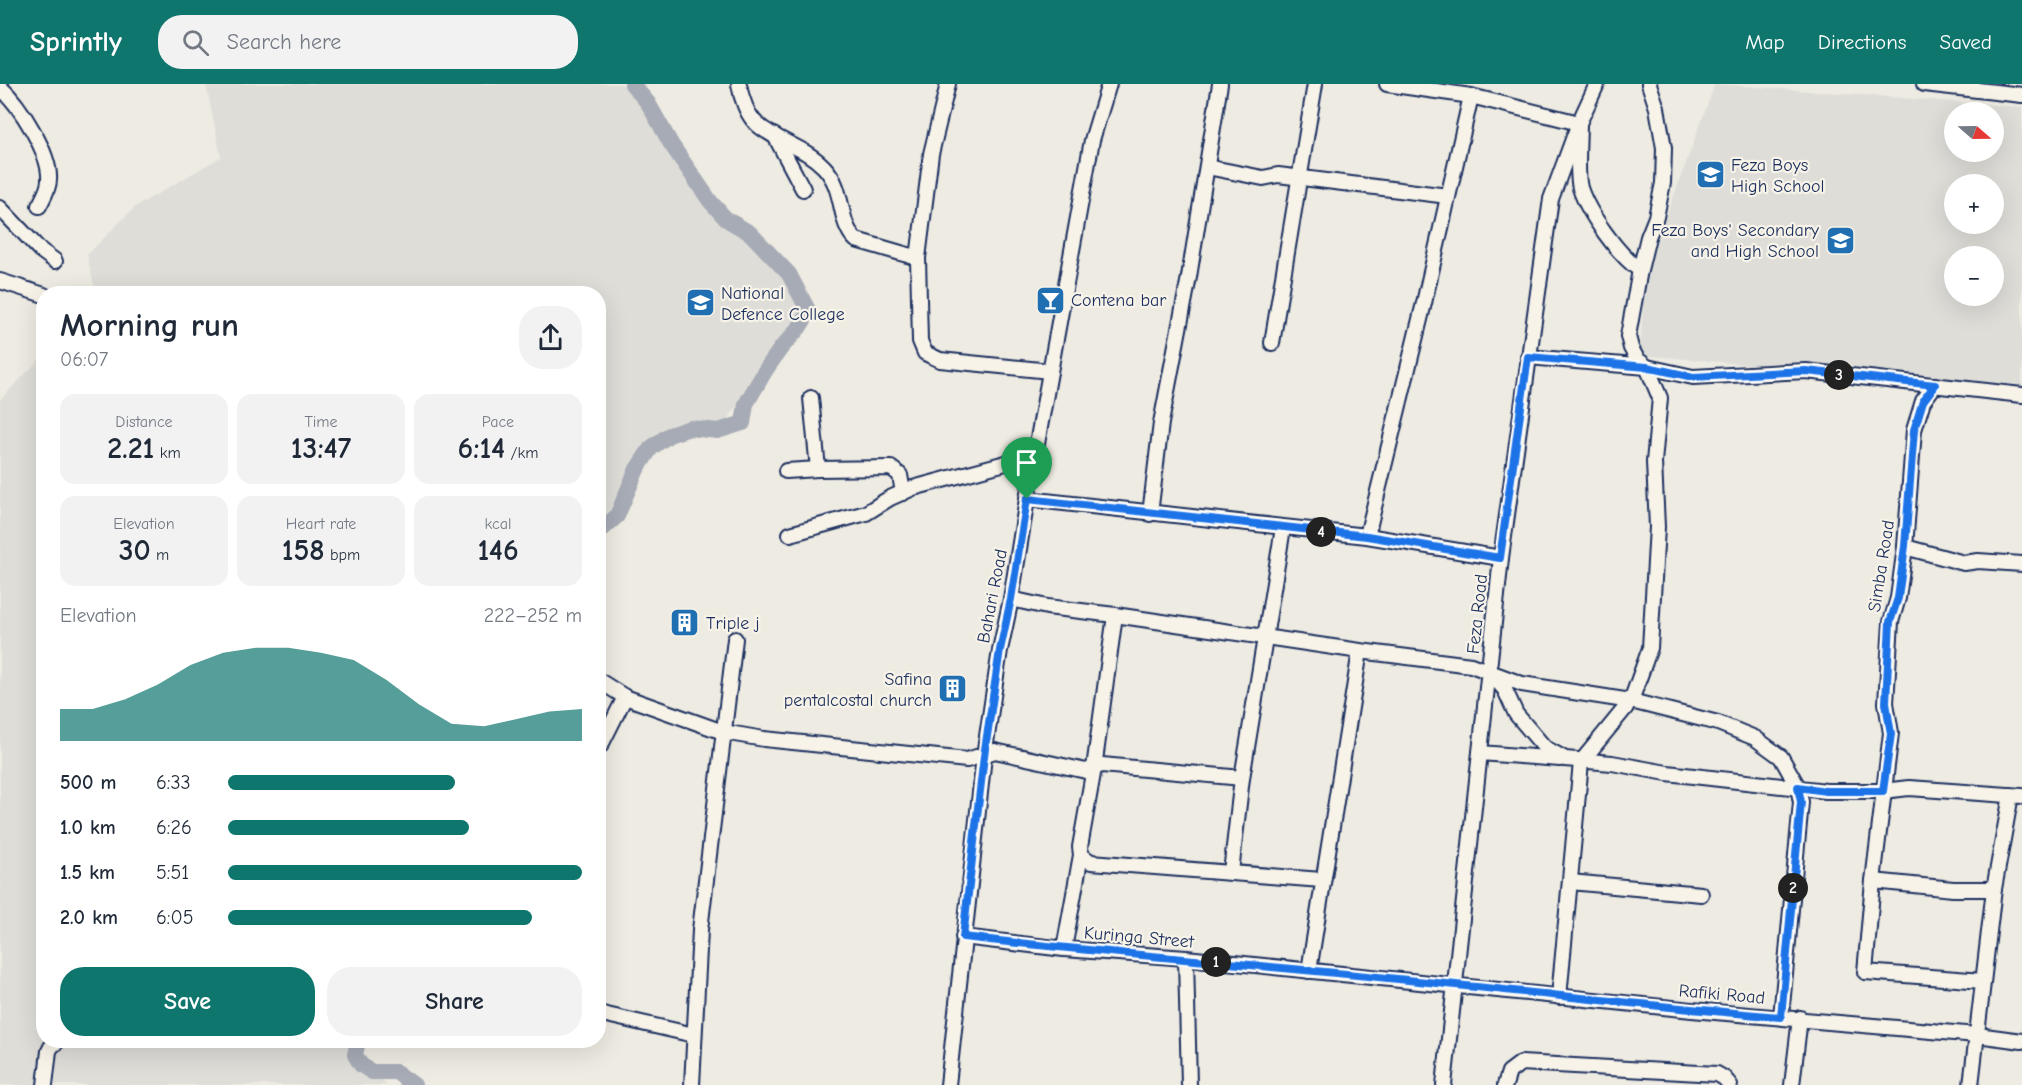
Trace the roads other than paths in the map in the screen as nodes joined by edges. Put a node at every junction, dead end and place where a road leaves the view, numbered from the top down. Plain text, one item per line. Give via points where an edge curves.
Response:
1 (739, 84) edge
2 (948, 84) edge
3 (1109, 84) edge
4 (1220, 84) edge
5 (1315, 84) edge
6 (1387, 84) edge
7 (1597, 84) edge
8 (1649, 84) edge
9 (1924, 84) edge
10 (0, 87) edge
11 (1472, 96) junction
12 (2022, 96) edge
13 (1579, 123) junction
14 (776, 136) junction
15 (1207, 167) junction
16 (1300, 177) junction
17 (803, 189) dead end
18 (1448, 196) junction
19 (39, 206) dead end
20 (0, 208) edge
21 (918, 258) junction
22 (55, 261) dead end
23 (1640, 270) junction
24 (0, 281) edge
25 (36, 292) edge
26 (1272, 344) dead end
27 (1528, 357) junction
28 (1647, 367) junction
29 (1050, 370) junction
30 (1935, 385) junction
31 (2022, 395) edge
32 (811, 398) dead end
33 (1035, 455) junction
34 (818, 469) junction
35 (786, 471) dead end
36 (903, 493) junction
37 (1027, 499) junction
38 (1150, 514) junction
39 (1283, 528) junction
40 (790, 534) dead end
41 (1367, 536) junction
42 (1905, 546) junction
43 (1500, 558) junction
44 (2022, 564) edge
45 (1011, 599) junction
46 (1115, 615) junction
47 (1267, 637) junction
48 (735, 639) dead end
49 (1360, 651) junction
50 (1489, 672) junction
51 (606, 685) edge
52 (625, 697) junction
53 (1631, 701) junction
54 (723, 732) junction
55 (606, 734) edge
56 (1480, 753) junction
57 (984, 756) junction
58 (1565, 759) junction
59 (1581, 762) junction
60 (1094, 768) junction
61 (1242, 778) junction
62 (1798, 787) junction
63 (1883, 791) junction
64 (2016, 795) edge
65 (1081, 855) junction
66 (1231, 872) junction
67 (1322, 880) junction
68 (1873, 881) junction
69 (1570, 882) junction
70 (1994, 889) junction
71 (1701, 894) dead end
72 (963, 937) junction
73 (1064, 949) junction
74 (1185, 958) junction
75 (1309, 972) junction
76 (1983, 981) junction
77 (1456, 985) junction
78 (1559, 997) junction
79 (606, 1015) edge
80 (1781, 1017) junction
81 (1800, 1018) junction
82 (694, 1035) junction
83 (1977, 1035) junction
84 (2022, 1041) edge
85 (52, 1048) edge
86 (45, 1085) edge
87 (692, 1085) edge
88 (948, 1085) edge
89 (1189, 1085) edge
90 (1444, 1085) edge
91 (1505, 1085) edge
92 (1730, 1085) edge
93 (1792, 1085) edge
94 (1971, 1085) edge

1 - 14 street via 756,124
2 - 21 street via 931,154
3 - 29 street, Bahari Road via 1092,141
4 - 15 street
5 - 16 street
6 - 11 street
7 - 13 street, Feza Road
8 - 23 street via 1664,148 1663,183
9 - 12 street
10 - 19 street via 24,115 48,166 49,182
11 - 13 street
11 - 18 street
13 - 23 street via 1580,187 1597,220 1627,261
13 - 27 street, Feza Road via 1551,200
14 - 17 street
14 - 21 street via 806,152 835,180 847,228 856,240
15 - 16 street via 1263,178
15 - 38 street via 1161,423
16 - 18 street
16 - 26 street
18 - 41 street
20 - 22 street
21 - 29 street via 920,341 925,353 940,360
23 - 28 street via 1628,336 1634,354
24 - 25 street
27 - 28 street
27 - 43 street, Feza Road
28 - 30 street via 1693,377 1806,371
28 - 53 street via 1660,398 1654,462 1657,526 1650,648
29 - 33 street, Bahari Road
30 - 31 street
30 - 42 street, Simba Road via 1923,401 1914,430
32 - 34 street
33 - 36 street
33 - 37 street, Bahari Road
34 - 35 street
34 - 36 street via 891,468 900,475
36 - 40 street via 866,513
37 - 38 street
37 - 45 street, Bahari Road
38 - 39 street
39 - 41 street
39 - 47 street
41 - 43 street
42 - 44 street via 1964,563
42 - 63 street, Simba Road via 1898,598 1890,622 1886,703 1891,734
43 - 50 street, Feza Road
45 - 46 street
45 - 57 street, Bahari Road
46 - 47 street
46 - 60 street
47 - 49 street
47 - 61 street
48 - 54 street
49 - 50 street via 1471,665
49 - 67 street
50 - 53 street via 1521,684
50 - 56 street, Feza Road
50 - 58 street via 1505,690 1516,714 1545,748
51 - 52 street
52 - 54 street
52 - 55 street
53 - 59 street
53 - 62 street via 1718,723 1755,738 1781,758
54 - 57 street via 967,760
54 - 82 street via 700,930
56 - 58 street
56 - 77 street, Feza Road
57 - 60 street via 994,751 1086,771
57 - 72 street, Bahari Road
58 - 59 street
59 - 62 street
59 - 69 street
60 - 61 street via 1102,765
60 - 65 street
61 - 66 street
62 - 63 street
62 - 80 street via 1801,802
63 - 64 street via 1909,788
63 - 68 street, Simba Road
64 - 70 street
65 - 66 street via 1091,862
65 - 73 street
66 - 67 street
67 - 75 street
68 - 70 street
68 - 76 street, Simba Road via 1865,972
69 - 71 street
69 - 78 street
70 - 76 street
72 - 73 street, Kuringa Street
72 - 88 street, Bahari Road
73 - 74 street, Kuringa Street
74 - 75 street, Kuringa Street
74 - 89 street
75 - 77 street, Kuringa Street
76 - 83 street
77 - 78 street, Rafiki Road
77 - 90 street, Feza Road
78 - 80 street, Rafiki Road
79 - 82 street
80 - 81 street, Rafiki Road
81 - 83 street, Rafiki Road
81 - 93 street
82 - 87 street
83 - 84 street, Rafiki Road
83 - 94 street
85 - 86 street
91 - 92 street via 1509,1072 1521,1063 1717,1074

